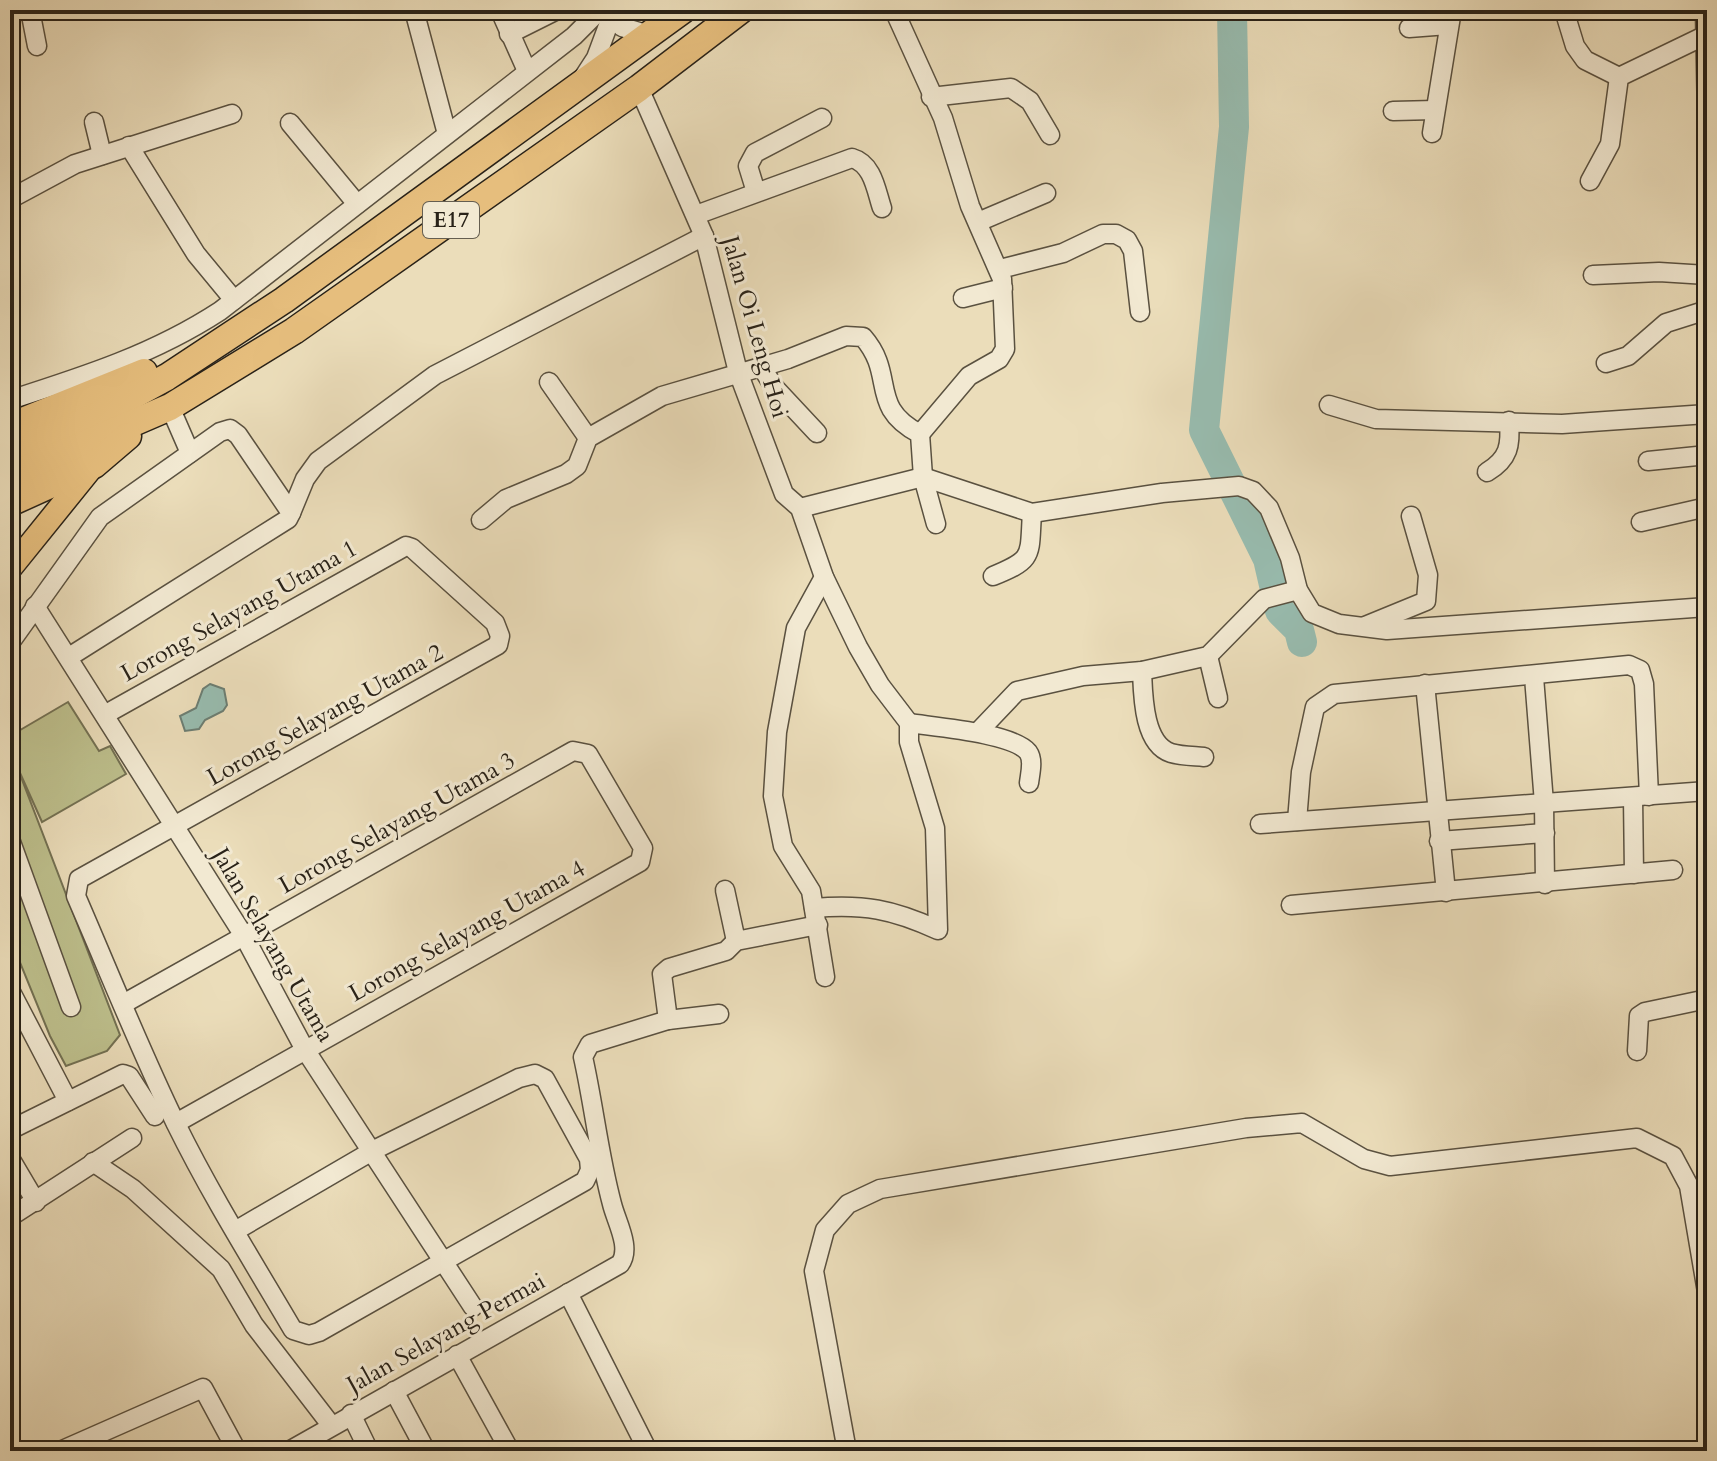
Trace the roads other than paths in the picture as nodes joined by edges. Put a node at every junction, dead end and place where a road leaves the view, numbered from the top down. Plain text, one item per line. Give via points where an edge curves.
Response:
1 (30, 10) edge
2 (414, 10) edge
3 (556, 10) edge
4 (683, 10) edge
5 (741, 10) edge
6 (894, 10) edge
7 (1564, 10) edge
8 (1705, 10) edge
9 (607, 12) edge
10 (502, 15) dead end
11 (1450, 18) edge
12 (1409, 28) dead end
13 (509, 34) junction
14 (649, 35) junction
15 (1706, 35) edge
16 (574, 36) junction
17 (37, 46) dead end
18 (527, 71) junction
19 (1619, 77) junction
20 (1706, 82) edge
21 (577, 87) junction
22 (639, 88) junction
23 (931, 97) junction
24 (1435, 110) junction
25 (1393, 111) dead end
26 (232, 114) dead end
27 (822, 118) dead end
28 (1707, 119) edge
29 (94, 122) dead end
30 (290, 123) dead end
31 (1432, 133) dead end
32 (447, 134) junction
33 (1050, 135) dead end
34 (129, 146) junction
35 (102, 155) junction
36 (1590, 181) dead end
37 (756, 192) junction
38 (1046, 193) dead end
39 (10, 199) edge
40 (357, 204) junction
41 (882, 208) dead end
42 (696, 215) junction
43 (978, 222) junction
44 (704, 236) junction
45 (1593, 275) dead end
46 (1707, 275) edge
47 (1001, 278) junction
48 (963, 298) dead end
49 (234, 300) junction
50 (1707, 310) edge
51 (1140, 312) dead end
52 (225, 337) junction
53 (1606, 363) dead end
54 (761, 366) junction
55 (738, 372) junction
56 (549, 382) dead end
57 (10, 400) edge
58 (1329, 405) dead end
59 (161, 412) junction
60 (1707, 414) edge
61 (1509, 421) junction
62 (10, 426) edge
63 (817, 433) dead end
64 (920, 434) junction
65 (588, 438) junction
66 (10, 453) edge
67 (190, 453) junction
68 (1707, 455) edge
69 (1648, 461) dead end
70 (94, 465) junction
71 (1487, 472) dead end
72 (10, 476) edge
73 (923, 477) junction
74 (10, 503) edge
75 (1707, 507) edge
76 (800, 508) junction
77 (291, 513) junction
78 (1032, 513) junction
79 (1411, 516) dead end
80 (481, 520) dead end
81 (1641, 522) dead end
82 (936, 524) dead end
83 (10, 569) edge
84 (993, 576) dead end
85 (824, 577) junction
86 (1294, 591) junction
87 (35, 606) junction
88 (1707, 607) edge
89 (1359, 628) junction
90 (10, 643) edge
91 (498, 645) joint
92 (1208, 656) junction
93 (69, 657) junction
94 (1142, 671) junction
95 (1534, 677) junction
96 (1425, 684) junction
97 (1218, 698) dead end
98 (106, 714) junction
99 (909, 723) junction
100 (978, 732) junction
101 (1204, 757) dead end
102 (1029, 783) dead end
103 (1707, 791) edge
104 (1641, 796) junction
105 (1544, 803) junction
106 (1435, 811) junction
107 (1297, 821) junction
108 (1260, 824) dead end
109 (175, 826) junction
110 (1545, 833) junction
111 (10, 839) edge
112 (1439, 841) junction
113 (643, 848) joint
114 (1673, 870) dead end
115 (1634, 874) junction
116 (1545, 884) junction
117 (725, 890) dead end
118 (1446, 892) junction
119 (1291, 905) dead end
120 (816, 917) junction
121 (244, 936) junction
122 (736, 941) junction
123 (825, 977) dead end
124 (10, 990) edge
125 (1707, 999) edge
126 (123, 1004) junction
127 (71, 1007) dead end
128 (719, 1014) dead end
129 (668, 1020) junction
130 (304, 1048) junction
131 (1637, 1051) dead end
132 (68, 1101) junction
133 (155, 1116) dead end
134 (176, 1123) junction
135 (10, 1130) edge
136 (132, 1138) dead end
137 (374, 1150) junction
138 (10, 1158) edge
139 (93, 1162) junction
140 (36, 1202) junction
141 (10, 1217) edge
142 (235, 1231) junction
143 (442, 1260) junction
144 (1707, 1292) edge
145 (568, 1293) junction
146 (473, 1307) dead end
147 (457, 1355) junction
148 (394, 1391) junction
149 (351, 1414) junction
150 (331, 1425) junction
151 (60, 1451) edge
152 (237, 1451) edge
153 (289, 1451) edge
154 (369, 1451) edge
155 (426, 1451) edge
156 (510, 1451) edge
157 (648, 1451) edge
158 (847, 1451) edge

1 - 17 street
2 - 32 street
3 - 13 street
3 - 16 street
4 - 14 highway, E17
5 - 22 highway, E17
6 - 23 street
7 - 19 street via 1585,60
8 - 15 street
9 - 14 street via 632,33
9 - 16 street
9 - 21 street via 596,58
10 - 13 street
11 - 12 street
11 - 24 street
13 - 18 street
14 - 21 highway, E17
15 - 19 street
15 - 20 street
16 - 18 street
18 - 32 street
19 - 36 street via 1610,144
20 - 28 street
21 - 52 highway, E17
22 - 42 street, Jalan Oi Leng Hoi
22 - 59 highway, E17 via 294,331
23 - 33 street via 1011,88 1030,101
23 - 43 street
24 - 25 street
24 - 31 street
26 - 34 street
27 - 37 street via 755,153 748,166
29 - 35 street
30 - 40 street
32 - 40 street
34 - 35 street
34 - 49 street via 196,254
35 - 39 street
37 - 41 street via 852,158 862,161 870,173
37 - 42 street
38 - 43 street
40 - 49 street
42 - 44 street, Jalan Oi Leng Hoi
43 - 47 street
44 - 55 street, Jalan Oi Leng Hoi
44 - 77 street via 435,375 318,461
45 - 46 street
47 - 48 street
47 - 51 street via 1103,234 1116,234 1133,251
47 - 64 street via 1005,349 999,359 969,376
49 - 57 street via 153,350
50 - 53 street via 1666,323 1628,356
52 - 62 highway
52 - 66 highway, E17 via 105,412
54 - 55 street
54 - 63 street
54 - 64 street via 846,336 863,337 877,352 890,412
55 - 65 street via 662,396
55 - 76 street, Jalan Oi Leng Hoi via 784,494
56 - 65 street
58 - 61 street via 1376,419
59 - 67 street
59 - 70 highway
59 - 72 highway, E17
60 - 61 street via 1562,424
61 - 71 street via 1511,447
64 - 73 street
65 - 80 street via 577,466 495,506
67 - 77 street via 230,429
67 - 87 street via 100,517
68 - 69 street
70 - 74 highway
70 - 83 main road
73 - 76 street
73 - 78 street
73 - 82 street
75 - 81 street
76 - 85 street, Jalan Oi Leng Hoi
77 - 93 street via 274,530
78 - 84 street via 1028,556 1023,564
78 - 86 street via 1239,486 1253,491 1269,508 1290,558
79 - 89 street via 1428,575 1426,601
85 - 99 street, Jalan Oi Leng Hoi via 880,685
85 - 120 street via 796,628 777,732 773,796 783,846 811,891
86 - 89 street via 1312,613
86 - 92 street via 1264,599 1249,610
87 - 90 street
87 - 93 street, Jalan Selayang Utama
88 - 89 street
91 - 98 street, Lorong Selayang Utama 1 via 495,623 412,548 397,550
91 - 109 street, Lorong Selayang Utama 2
92 - 94 street
92 - 97 street
93 - 98 street, Jalan Selayang Utama
94 - 100 street via 1083,676 1017,691
94 - 101 street via 1143,706 1155,739 1168,752
95 - 96 street
95 - 104 street via 1629,665 1640,670
95 - 105 street
96 - 106 street
96 - 107 street via 1334,694 1315,707
98 - 109 street, Jalan Selayang Utama
99 - 100 street
99 - 120 street via 909,742 935,828 938,930 899,912 866,906
100 - 102 street via 1024,749 1031,760
103 - 104 street
104 - 105 street
104 - 115 street
105 - 106 street
105 - 110 street
106 - 107 street
106 - 112 street
107 - 108 street
109 - 121 street, Jalan Selayang Utama
109 - 126 street, Lorong Selayang Utama 2 via 79,879 76,896
110 - 112 street
110 - 116 street
111 - 127 street
112 - 118 street
113 - 121 street, Lorong Selayang Utama 3 via 588,754 573,751
113 - 130 street, Lorong Selayang Utama 4 via 640,862
114 - 115 street
115 - 116 street
116 - 118 street
117 - 122 street
118 - 119 street
120 - 122 street
120 - 123 street
121 - 126 street, Lorong Selayang Utama 3
121 - 130 street, Jalan Selayang Utama
122 - 129 street via 726,951 665,970
124 - 132 street
125 - 131 street via 1639,1016
126 - 134 street
128 - 129 street
129 - 145 street, Jalan Selayang Permai via 590,1044 583,1057 625,1258
130 - 134 street, Lorong Selayang Utama 4
130 - 137 street, Jalan Selayang Utama
132 - 133 street via 123,1074
132 - 135 street
134 - 142 street
136 - 139 street
137 - 142 street
137 - 143 street, Jalan Selayang Utama
137 - 143 street via 519,1078 535,1074 545,1079 589,1159 585,1181
138 - 140 street
139 - 140 street
139 - 150 street via 133,1189 221,1269 254,1325
140 - 141 street
142 - 143 street via 293,1330 309,1335
143 - 146 street, Jalan Selayang Utama
144 - 158 street via 1689,1186 1673,1156 1637,1138 1390,1166 1364,1159 1302,1123 880,1189 848,1204 825,1230 814,1271
145 - 147 street, Jalan Selayang Permai
145 - 157 street
147 - 148 street, Jalan Selayang Permai
147 - 156 street
148 - 149 street, Jalan Selayang Permai
148 - 155 street
149 - 150 street, Jalan Selayang Permai
149 - 154 street
150 - 153 street, Jalan Selayang Permai
151 - 152 street via 203,1388

